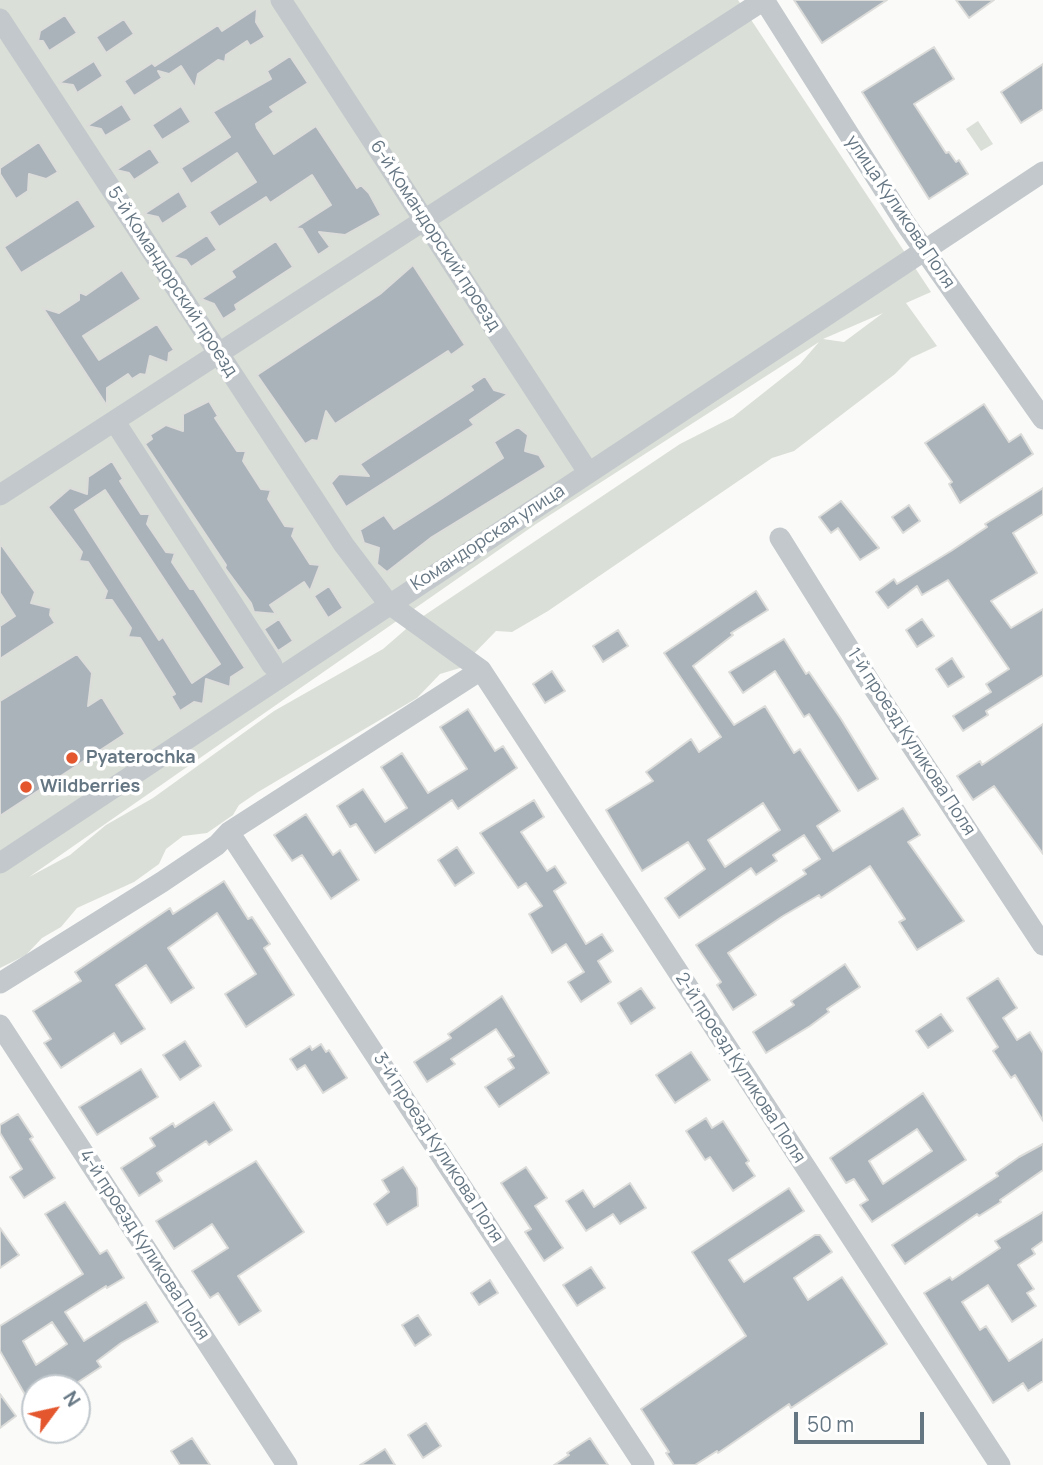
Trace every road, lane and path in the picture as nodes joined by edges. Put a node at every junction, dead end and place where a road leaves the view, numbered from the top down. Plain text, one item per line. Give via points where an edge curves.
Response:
1 (281, 0) edge
2 (764, 0) edge
3 (0, 19) edge
4 (1043, 172) edge
5 (426, 220) junction
6 (925, 250) junction
7 (219, 355) junction
8 (1043, 419) edge
9 (115, 422) junction
10 (589, 472) junction
11 (0, 495) edge
12 (780, 538) dead end
13 (388, 603) junction
14 (272, 665) dead end
15 (481, 670) junction
16 (229, 832) junction
17 (0, 863) edge
18 (1043, 945) edge
19 (0, 983) edge
20 (0, 1025) edge
21 (287, 1465) edge
22 (644, 1465) edge
23 (1000, 1465) edge

1 - 5 street, 6-й Командорский проезд
2 - 5 street
2 - 6 street, улица Куликова Поля
3 - 7 street, 5-й Командорский проезд
4 - 6 street, Командорская улица
5 - 7 street
5 - 10 street, 6-й Командорский проезд
6 - 8 street, улица Куликова Поля
6 - 10 street, Командорская улица
7 - 9 street
7 - 13 street, 5-й Командорский проезд via 344,545
9 - 11 street
9 - 14 street
10 - 13 street, Командорская улица
12 - 18 street, 1-й проезд Куликова Поля
13 - 15 street, 5-й Командорский проезд
13 - 17 street, Командорская улица
15 - 16 street
15 - 23 street, 2-й проезд Куликова Поля
16 - 19 street via 162,882
16 - 22 street, 3-й проезд Куликова Поля
20 - 21 street, 4-й проезд Куликова Поля

